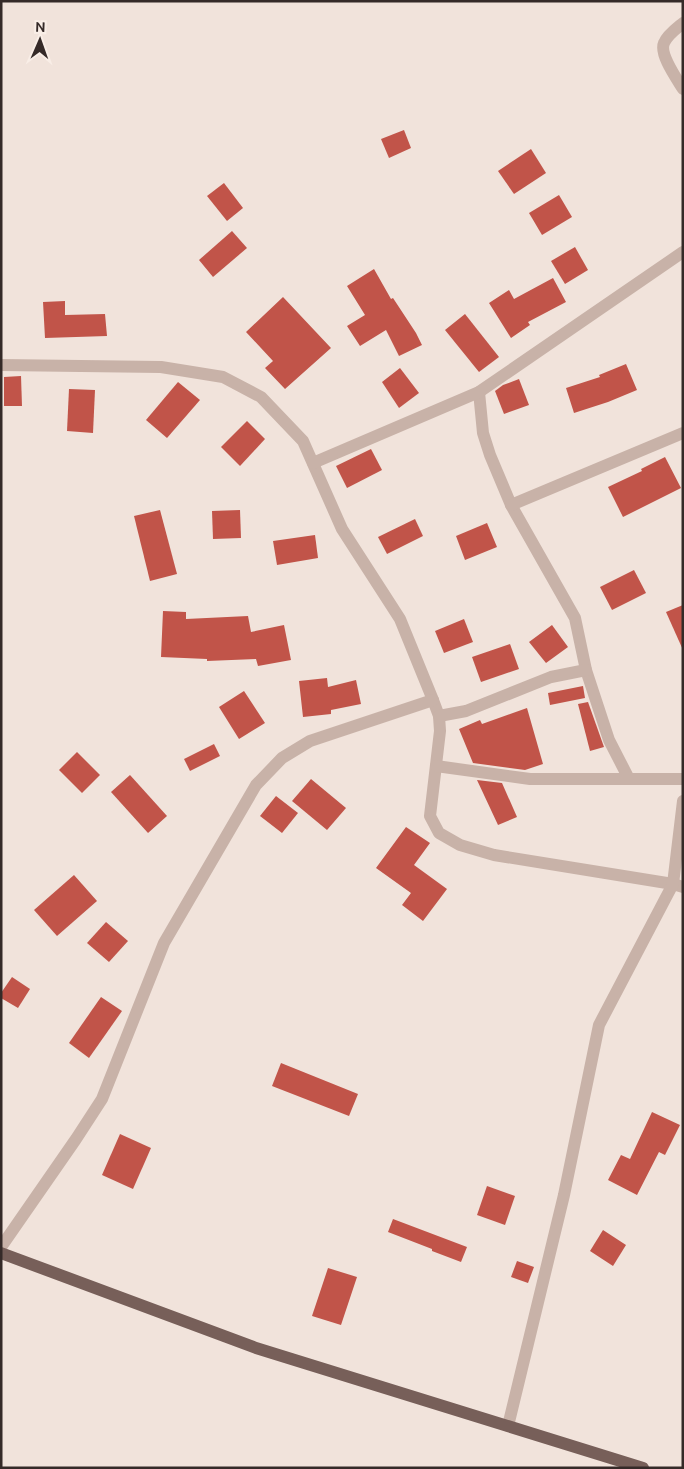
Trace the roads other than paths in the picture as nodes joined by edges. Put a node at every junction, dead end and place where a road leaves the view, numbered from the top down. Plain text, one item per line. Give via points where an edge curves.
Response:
1 (683, 23) edge
2 (683, 89) edge
3 (683, 252) edge
4 (1, 365) edge
5 (479, 392) junction
6 (683, 433) edge
7 (313, 464) junction
8 (511, 505) junction
9 (586, 670) junction
10 (433, 700) junction
11 (438, 716) junction
12 (436, 766) junction
13 (629, 779) junction
14 (683, 779) edge
15 (683, 801) edge
16 (678, 885) edge
17 (1, 1247) edge
18 (1, 1253) edge
19 (508, 1426) junction
20 (643, 1468) edge

1 - 2 street via 664,41 663,47
3 - 5 street
4 - 7 street via 161,366 223,377 261,397 303,441
5 - 7 street
5 - 8 street via 490,455
6 - 8 street
7 - 10 street via 342,528 400,619
8 - 9 street via 575,618
9 - 11 street via 551,677 466,711
9 - 13 street via 610,740
10 - 11 street
10 - 17 street via 310,741 282,758 256,785 164,943 102,1099
11 - 12 street via 440,732
12 - 13 street via 530,779
12 - 16 street via 430,816 438,833 460,845 494,855
13 - 14 street
15 - 16 street
16 - 19 street via 599,1025 564,1195
18 - 19 main road via 256,1348
19 - 20 main road

